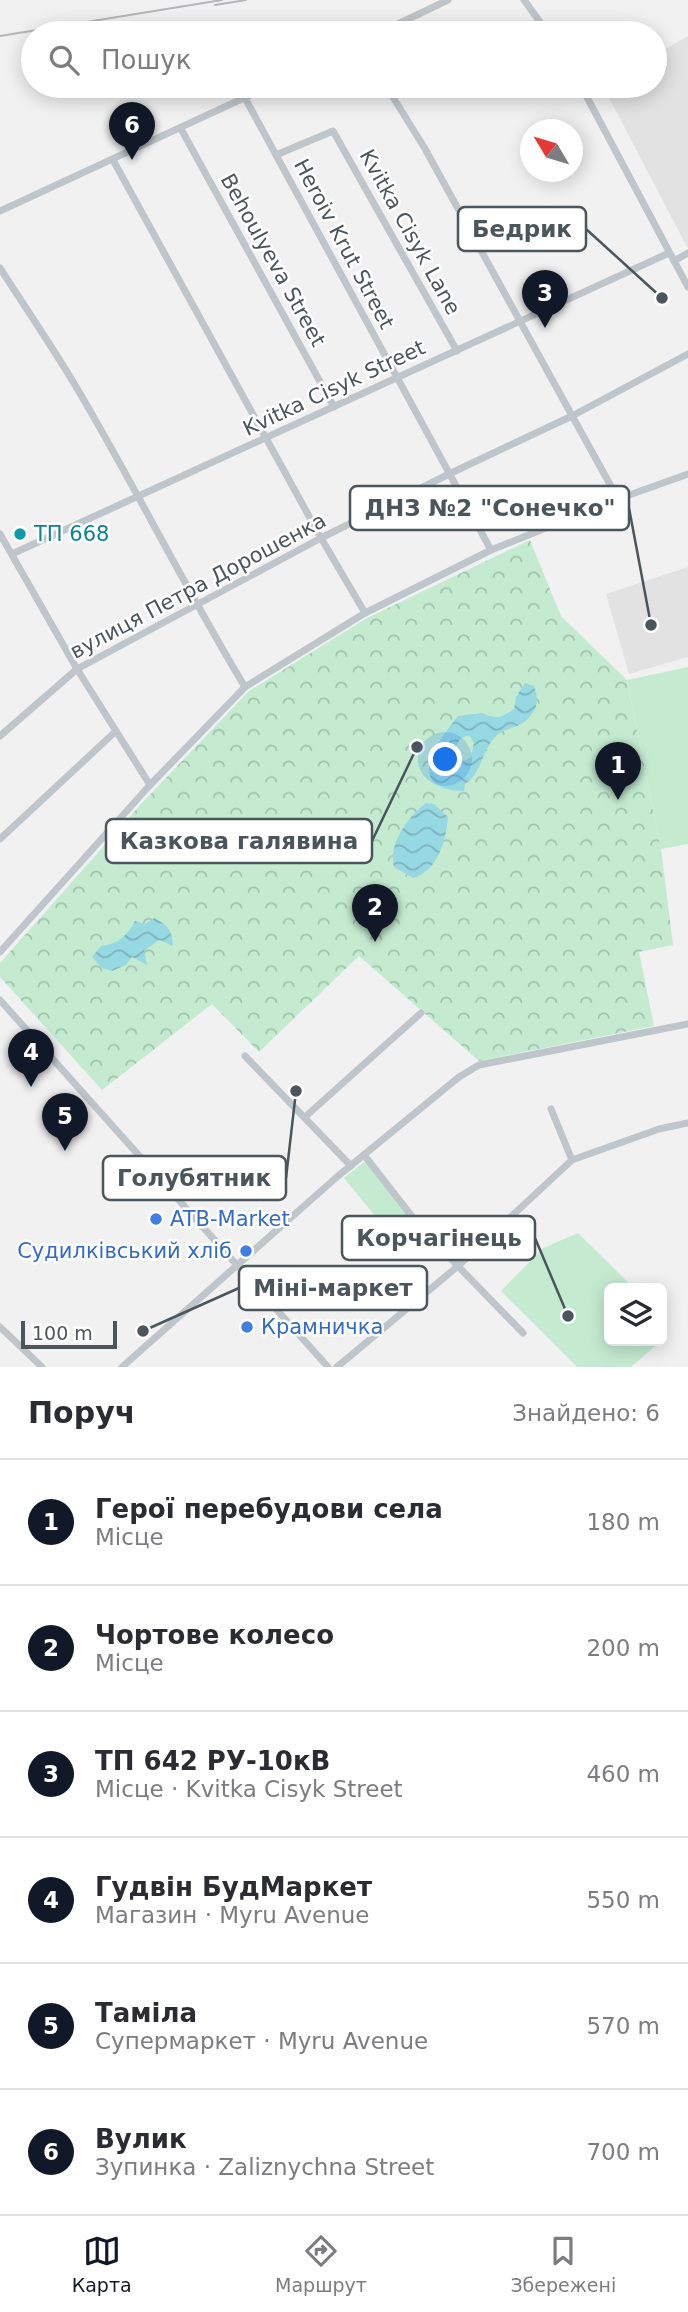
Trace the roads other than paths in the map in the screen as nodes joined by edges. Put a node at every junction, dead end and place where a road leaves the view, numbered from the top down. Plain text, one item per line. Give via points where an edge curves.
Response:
1 (449, 0) edge
2 (524, 0) edge
3 (404, 21) edge
4 (539, 21) edge
5 (245, 98) joint
6 (393, 98) edge
7 (587, 98) edge
8 (181, 129) junction
9 (333, 131) joint
10 (276, 155) junction
11 (113, 160) junction
12 (0, 211) edge
13 (669, 253) junction
14 (688, 253) edge
15 (674, 261) junction
16 (0, 268) edge
17 (688, 287) edge
18 (520, 321) junction
19 (457, 351) junction
20 (688, 354) edge
21 (397, 378) junction
22 (334, 408) junction
23 (572, 416) junction
24 (266, 438) junction
25 (449, 474) junction
26 (688, 474) edge
27 (139, 497) junction
28 (618, 499) junction
29 (1, 538) edge
30 (321, 538) junction
31 (491, 550) junction
32 (12, 554) junction
33 (196, 606) junction
34 (365, 612) junction
35 (77, 669) junction
36 (244, 687) junction
37 (116, 731) junction
38 (0, 736) edge
39 (150, 785) junction
40 (0, 839) edge
41 (0, 952) edge
42 (0, 1000) edge
43 (421, 1013) dead end
44 (688, 1024) edge
45 (245, 1056) dead end
46 (551, 1109) dead end
47 (305, 1116) junction
48 (688, 1123) edge
49 (364, 1155) junction
50 (572, 1160) junction
51 (351, 1166) junction
52 (237, 1266) junction
53 (458, 1266) junction
54 (2, 1332) edge
55 (523, 1333) dead end
56 (42, 1367) edge
57 (122, 1367) edge
58 (328, 1367) edge
59 (337, 1367) edge

1 - 3 street
2 - 4 street
5 - 8 street
5 - 10 street
6 - 18 street
7 - 13 street
8 - 11 street
8 - 22 street, Behoulyeva Street
9 - 10 street, Heroiv Krut Street
9 - 19 street, Kvitka Cisyk Lane
10 - 21 street, Heroiv Krut Street
11 - 12 street
11 - 24 street
13 - 15 street
13 - 18 street, Kvitka Cisyk Street
14 - 15 street
15 - 17 street
16 - 27 street via 74,383
18 - 19 street, Kvitka Cisyk Street
18 - 23 street
19 - 21 street, Kvitka Cisyk Street
20 - 23 street, вулиця Петра Дорошенка
21 - 22 street, Kvitka Cisyk Street
21 - 25 street, Heroiv Krut Street
22 - 24 street, Kvitka Cisyk Street
23 - 25 street, вулиця Петра Дорошенка
23 - 28 street
24 - 27 street, Kvitka Cisyk Street
24 - 30 street
25 - 30 street, вулиця Петра Дорошенка
25 - 31 street, Heroiv Krut Street
26 - 28 street
27 - 32 street, Kvitka Cisyk Street
27 - 33 street
28 - 31 street
29 - 32 street
30 - 33 street, вулиця Петра Дорошенка
30 - 34 street
31 - 34 street
32 - 35 street
33 - 35 street, вулиця Петра Дорошенка
33 - 36 street
34 - 36 street
35 - 37 street
35 - 38 street, вулиця Петра Дорошенка
36 - 39 street
37 - 39 street
37 - 40 street
39 - 41 street
42 - 52 street
43 - 47 street
44 - 49 street via 479,1065
45 - 47 street
46 - 50 street
47 - 51 street
48 - 50 street
49 - 51 street
49 - 53 street via 421,1228
50 - 53 street
51 - 52 street
52 - 57 street
52 - 58 street
53 - 55 street
53 - 59 street
54 - 56 street

